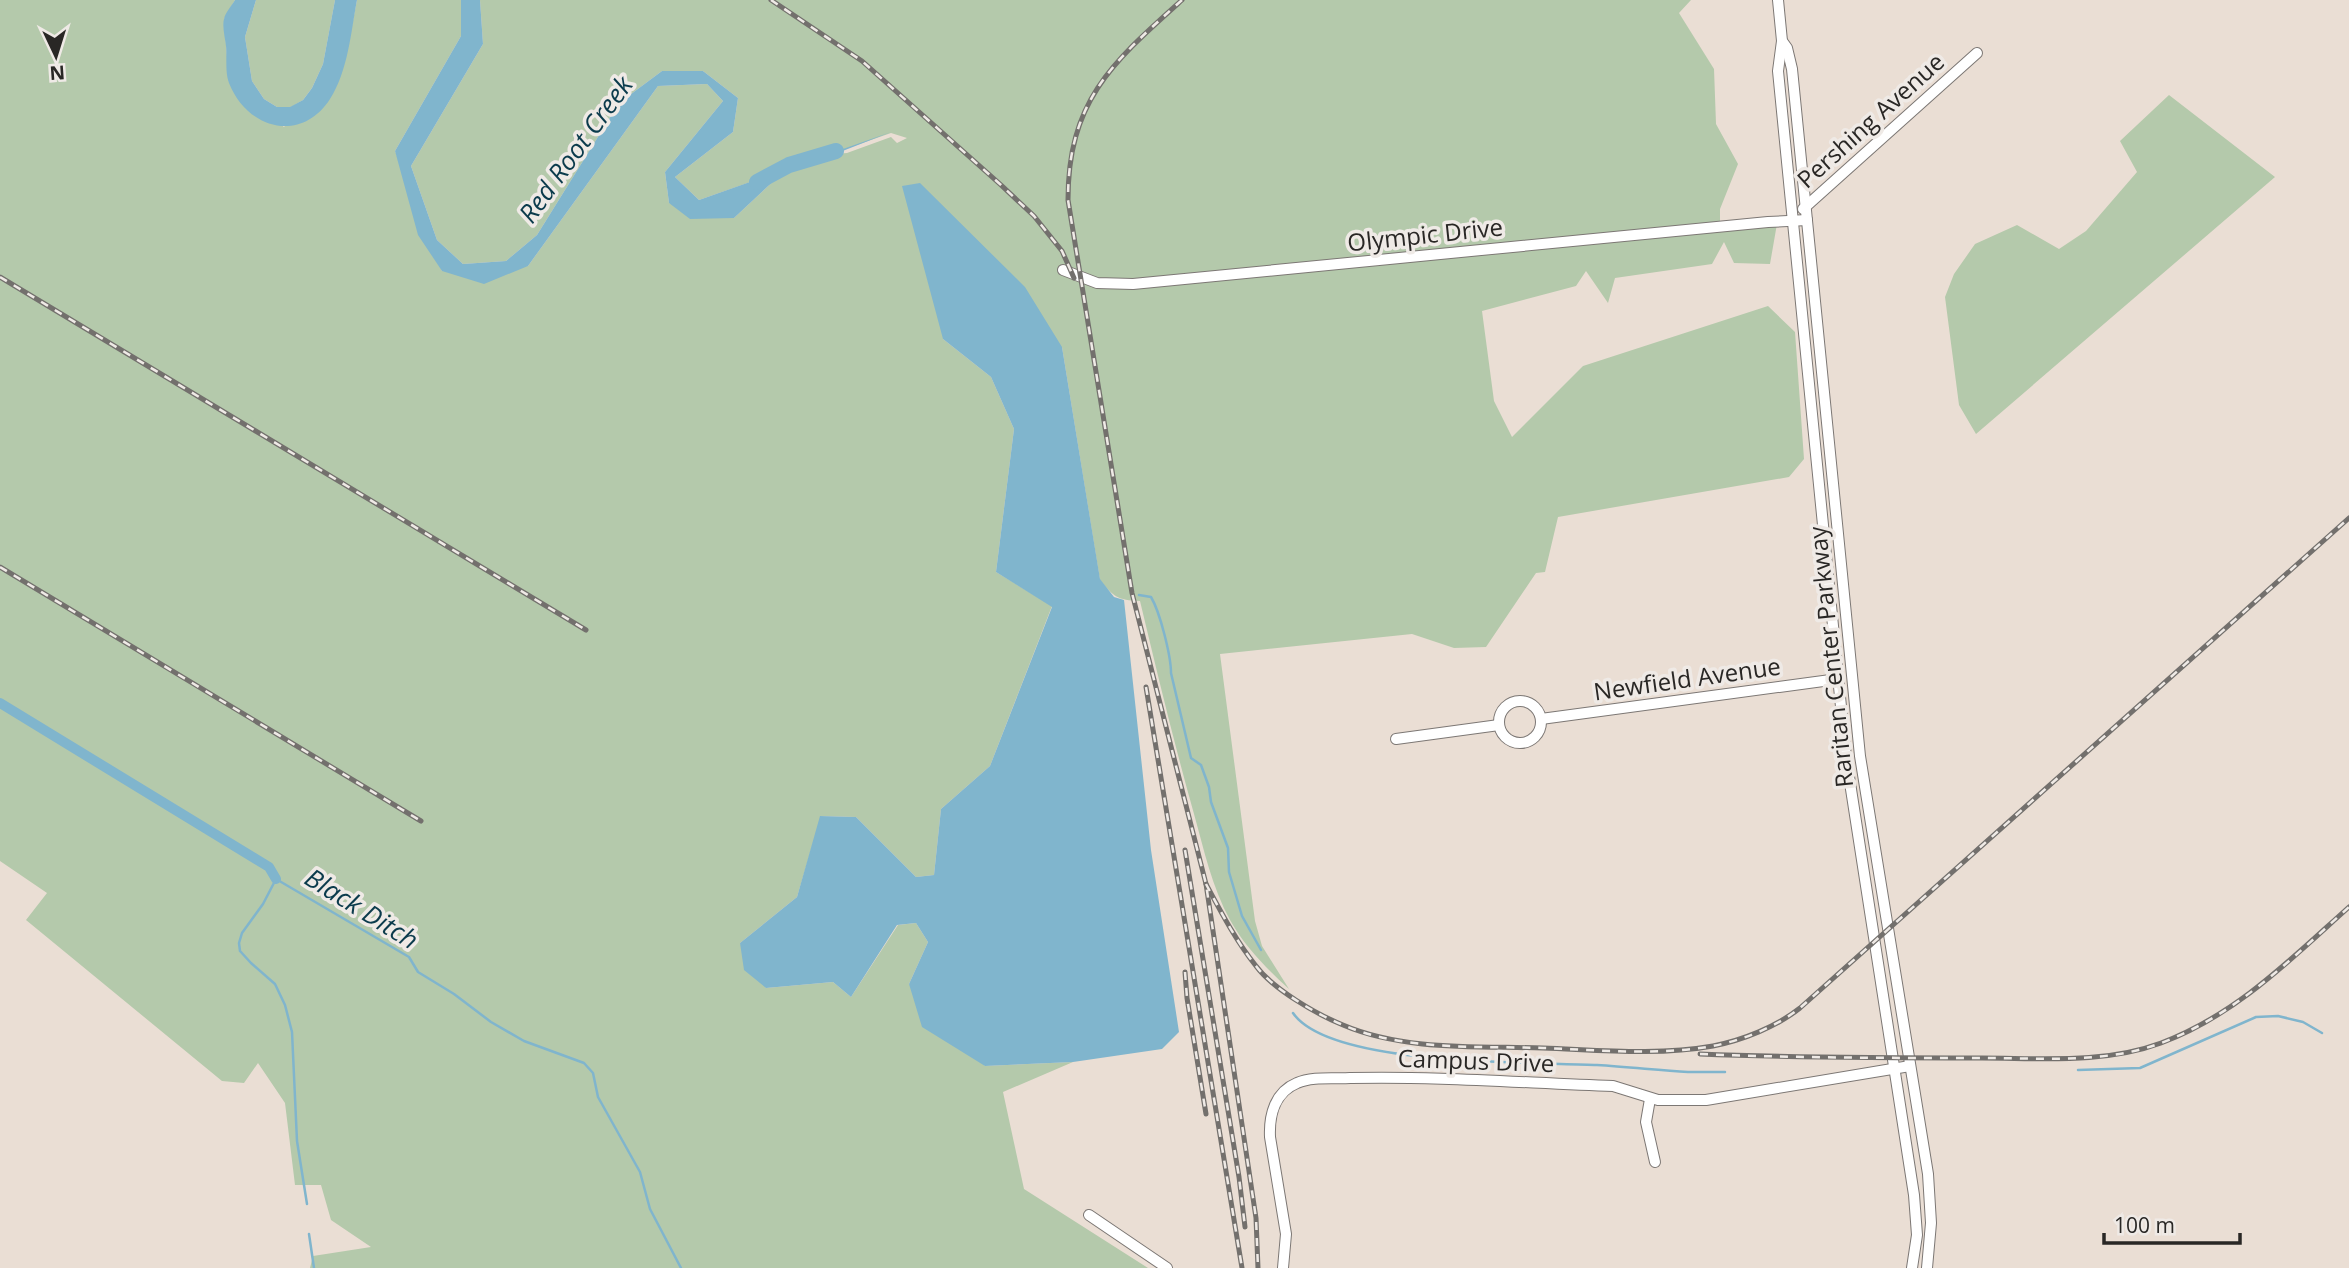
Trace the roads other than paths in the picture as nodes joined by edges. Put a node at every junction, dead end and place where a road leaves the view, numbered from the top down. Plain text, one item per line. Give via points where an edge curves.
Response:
1 (1778, 0) edge
2 (1782, 41) junction
3 (1977, 53) dead end
4 (1806, 206) junction
5 (1793, 220) junction
6 (1807, 220) junction
7 (1063, 270) dead end
8 (1838, 679) junction
9 (1541, 719) junction
10 (1499, 725) junction
11 (1396, 739) dead end
12 (1910, 1066) junction
13 (1895, 1069) junction
14 (1650, 1099) junction
15 (1655, 1162) dead end
16 (1089, 1215) dead end
17 (1167, 1268) edge
18 (1283, 1268) edge
19 (1912, 1268) edge
20 (1927, 1268) edge

1 - 2 street, Raritan Center Parkway
2 - 4 street, Raritan Center Parkway via 1792,69
2 - 5 street, Raritan Center Parkway via 1778,71
3 - 4 street, Pershing Avenue
4 - 5 street, Pershing Avenue
4 - 6 street, Raritan Center Parkway
5 - 6 street, Olympic Drive
5 - 7 street, Olympic Drive via 1133,284 1097,283
5 - 8 street, Raritan Center Parkway
6 - 12 street, Raritan Center Parkway via 1860,756
8 - 9 street, Newfield Avenue
8 - 13 street, Raritan Center Parkway via 1849,779
9 - 10 street via 1537,734 1523,743 1507,738
9 - 10 street via 1533,705 1517,701 1503,709
10 - 11 street
12 - 13 street, Campus Drive
12 - 20 street, Raritan Center Parkway via 1929,1189
13 - 14 street, Campus Drive via 1715,1099
13 - 19 street, Raritan Center Parkway via 1916,1209
14 - 15 street via 1646,1122
14 - 18 street, Campus Drive via 1613,1086 1383,1078 1298,1082 1280,1095 1270,1121 1286,1234
16 - 17 street

